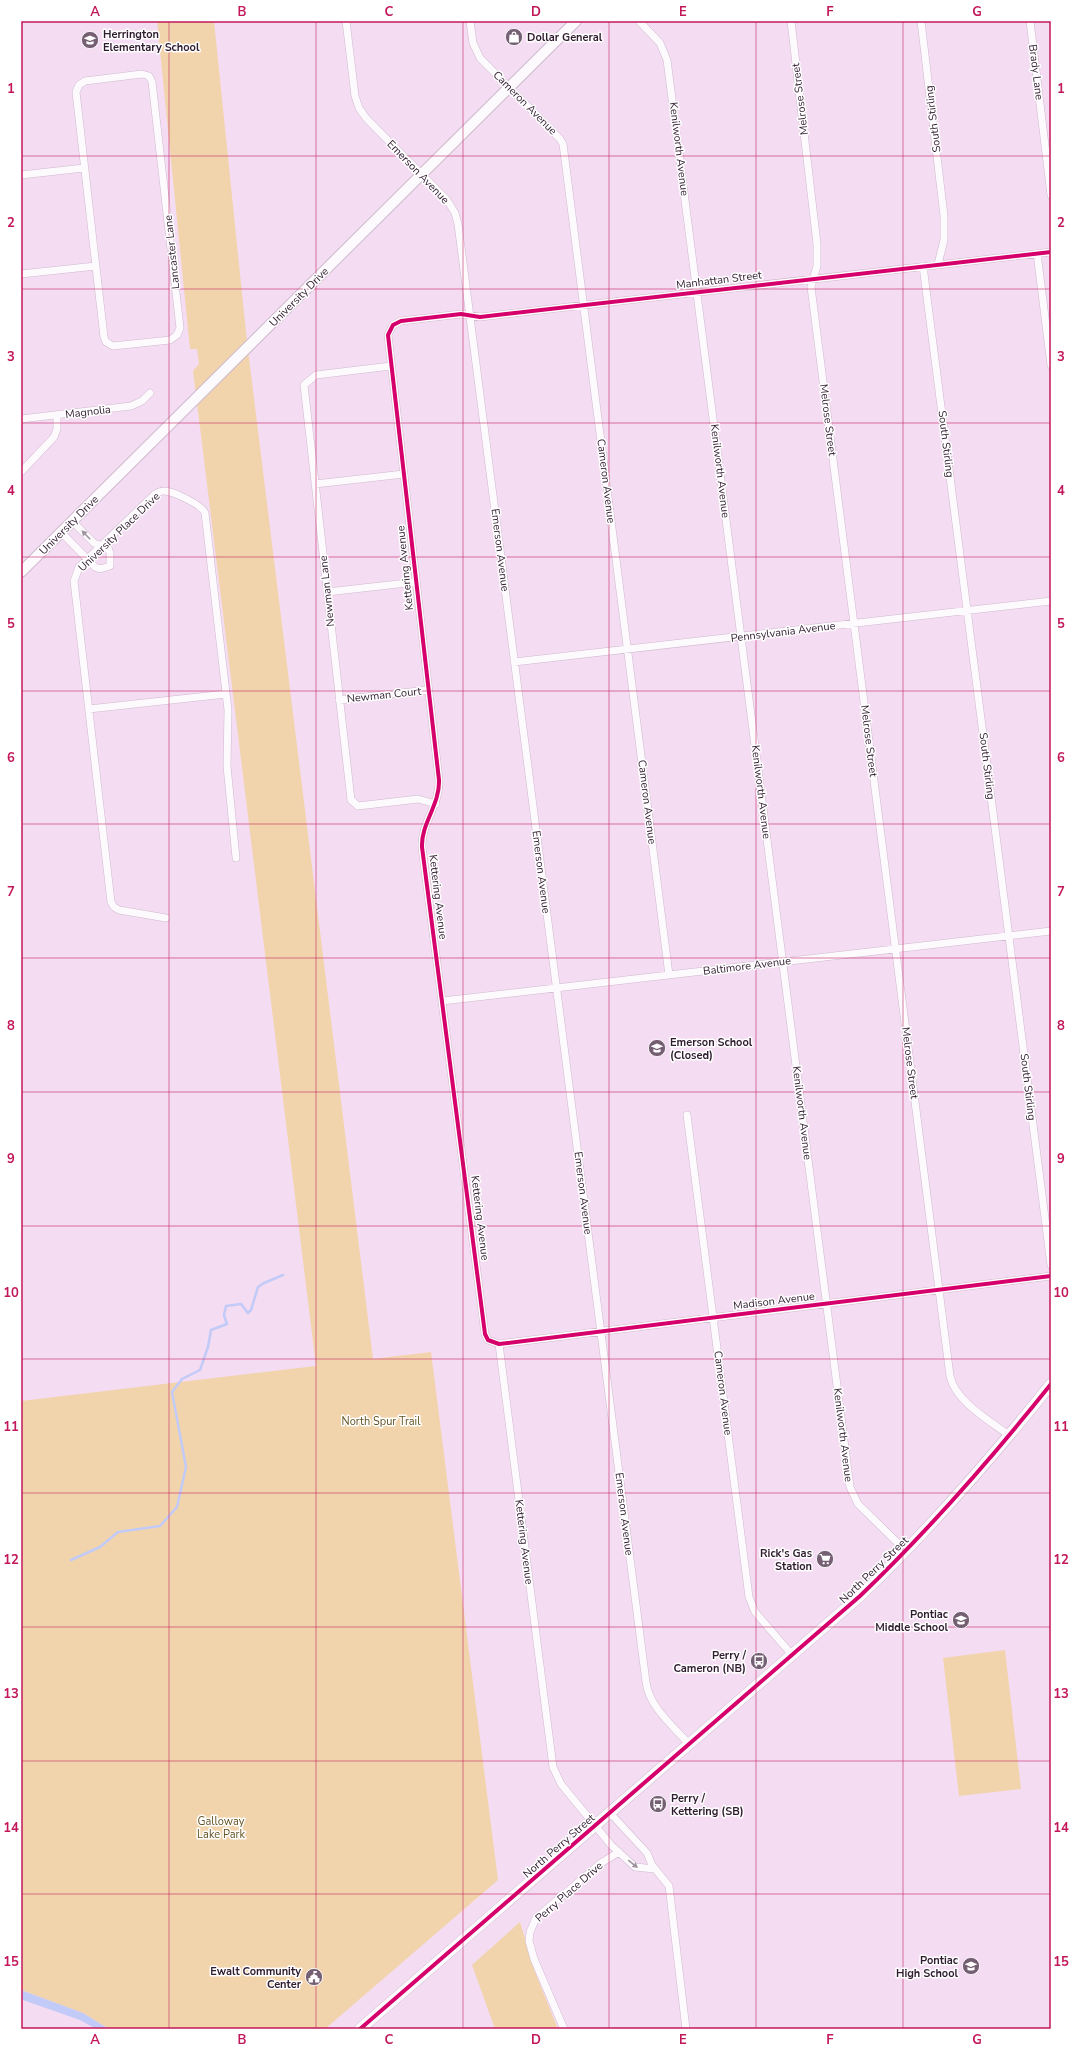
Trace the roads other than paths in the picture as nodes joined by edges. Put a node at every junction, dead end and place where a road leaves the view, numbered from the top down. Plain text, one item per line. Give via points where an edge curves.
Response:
1 (346, 21) edge
2 (470, 21) edge
3 (576, 21) edge
4 (639, 21) edge
5 (791, 21) edge
6 (921, 21) edge
7 (1030, 21) edge
8 (509, 87) junction
9 (84, 168) junction
10 (21, 175) edge
11 (422, 175) junction
12 (1051, 195) edge
13 (1051, 252) edge
14 (1037, 253) junction
15 (938, 264) junction
16 (96, 266) junction
17 (923, 266) junction
18 (21, 274) edge
19 (813, 279) junction
20 (697, 292) junction
21 (584, 305) junction
22 (470, 315) junction
23 (391, 327) joint
24 (1051, 365) edge
25 (391, 366) junction
26 (150, 393) dead end
27 (57, 415) junction
28 (21, 419) edge
29 (21, 472) edge
30 (404, 474) junction
31 (315, 484) junction
32 (72, 521) junction
33 (62, 532) junction
34 (102, 546) junction
35 (88, 559) junction
36 (21, 572) edge
37 (416, 582) junction
38 (327, 592) junction
39 (1051, 601) edge
40 (967, 610) junction
41 (854, 623) junction
42 (741, 636) junction
43 (628, 649) junction
44 (514, 662) junction
45 (428, 690) junction
46 (226, 694) junction
47 (340, 700) junction
48 (89, 709) junction
49 (436, 804) junction
50 (236, 858) dead end
51 (166, 918) dead end
52 (1051, 931) edge
53 (1009, 936) junction
54 (896, 949) junction
55 (783, 962) junction
56 (669, 975) junction
57 (556, 988) junction
58 (442, 1001) junction
59 (687, 1115) dead end
60 (1051, 1265) edge
61 (1051, 1276) edge
62 (939, 1289) junction
63 (826, 1303) junction
64 (713, 1317) junction
65 (600, 1331) junction
66 (498, 1344) junction
67 (1051, 1384) edge
68 (1010, 1436) junction
69 (906, 1551) junction
70 (793, 1656) junction
71 (690, 1745) junction
72 (611, 1814) junction
73 (597, 1826) junction
74 (619, 1852) junction
75 (655, 1870) junction
76 (360, 2029) edge
77 (564, 2029) edge
78 (686, 2029) edge

1 - 11 street, Emerson Avenue via 355,96 359,108
2 - 8 street, Cameron Avenue via 477,52
3 - 8 main road, University Drive
4 - 20 street, Kenilworth Avenue via 660,43 667,56
5 - 19 street, Melrose Street via 816,236 817,266
6 - 15 street, South Stirling via 944,216 944,235
7 - 12 street, Brady Lane
8 - 11 main road, University Drive
8 - 21 street, Cameron Avenue via 563,144
9 - 10 street
9 - 16 street, Lancaster Lane
9 - 16 street, Lancaster Lane via 76,94 79,85 88,80 147,75 152,81 154,95 180,328 177,335 170,340 115,346 108,344 104,337
11 - 22 street, Emerson Avenue via 447,200 456,216
11 - 32 main road, University Drive
13 - 14 street, Manhattan Street
14 - 15 street, Manhattan Street
14 - 24 street
15 - 17 street, Manhattan Street
16 - 18 street
17 - 19 street, Manhattan Street
17 - 40 street, South Stirling
19 - 20 street, Manhattan Street
19 - 41 street, Melrose Street via 811,287
20 - 21 street, Manhattan Street
20 - 42 street, Kenilworth Avenue
21 - 22 street, Manhattan Street via 480,317
21 - 43 street, Cameron Avenue
22 - 23 street, Manhattan Street via 401,321
22 - 44 street, Emerson Avenue
23 - 25 street, Kettering Avenue via 388,337
25 - 30 street, Kettering Avenue
25 - 31 street, Newman Lane via 316,375 304,384
26 - 27 street, Magnolia via 142,401 131,406
27 - 28 street, Magnolia
27 - 29 street via 54,437
30 - 31 street
30 - 37 street, Kettering Avenue
31 - 38 street, Newman Lane
32 - 33 main road, University Drive
34 -> 32 street via 94,543
33 - 35 street
33 - 36 main road, University Drive
34 - 35 street, University Place Drive
34 - 35 street via 110,551 110,566 98,568
34 - 46 street, University Place Drive via 160,491 167,491 202,508 206,516
35 - 48 street, University Place Drive via 77,571 74,581
37 - 38 street
37 - 45 street, Kettering Avenue
38 - 47 street, Newman Lane
39 - 40 street, Pennsylvania Avenue
40 - 41 street, Pennsylvania Avenue
40 - 53 street, South Stirling
41 - 42 street, Pennsylvania Avenue
41 - 54 street, Melrose Street
42 - 43 street, Pennsylvania Avenue
42 - 55 street, Kenilworth Avenue
43 - 44 street, Pennsylvania Avenue
43 - 56 street, Cameron Avenue
44 - 57 street, Emerson Avenue
45 - 47 street, Newman Court
45 - 49 street, Kettering Avenue via 439,780
46 - 48 street
46 - 50 street, University Place Drive via 227,766
47 - 49 street, Newman Lane via 353,803 360,806 418,799
48 - 51 street, University Place Drive via 113,905 119,910
49 - 58 street, Kettering Avenue via 425,827 422,842
52 - 53 street, Baltimore Avenue
53 - 54 street, Baltimore Avenue
53 - 60 street, South Stirling
54 - 55 street, Baltimore Avenue
54 - 62 street, Melrose Street
55 - 56 street, Baltimore Avenue
55 - 63 street, Kenilworth Avenue
56 - 57 street, Baltimore Avenue
57 - 58 street, Baltimore Avenue
57 - 65 street, Emerson Avenue
58 - 66 street, Kettering Avenue via 486,1334 490,1341
59 - 64 street, Cameron Avenue
61 - 62 street, Madison Avenue
62 - 63 street, Madison Avenue
62 - 68 street, Melrose Street via 953,1387 961,1398
63 - 64 street, Madison Avenue
63 - 69 street, Kenilworth Avenue via 851,1492 858,1504
64 - 65 street, Madison Avenue
64 - 70 street, Cameron Avenue via 749,1598 755,1612
65 - 66 street, Madison Avenue
65 - 71 street, Emerson Avenue via 646,1685 656,1705
66 - 73 street, Kettering Avenue via 553,1764 561,1784
67 - 68 main road, North Perry Street
68 - 69 main road, North Perry Street
69 - 70 main road, North Perry Street
70 - 71 main road, North Perry Street
71 - 72 main road, North Perry Street
72 - 73 main road, North Perry Street
72 - 75 street via 647,1853
73 - 74 street
73 - 76 main road, North Perry Street
74 -> 75 street via 638,1868
74 - 77 street, Perry Place Drive via 601,1863 536,1918 530,1932 529,1941 534,1959
75 - 78 street via 666,1880 670,1888

